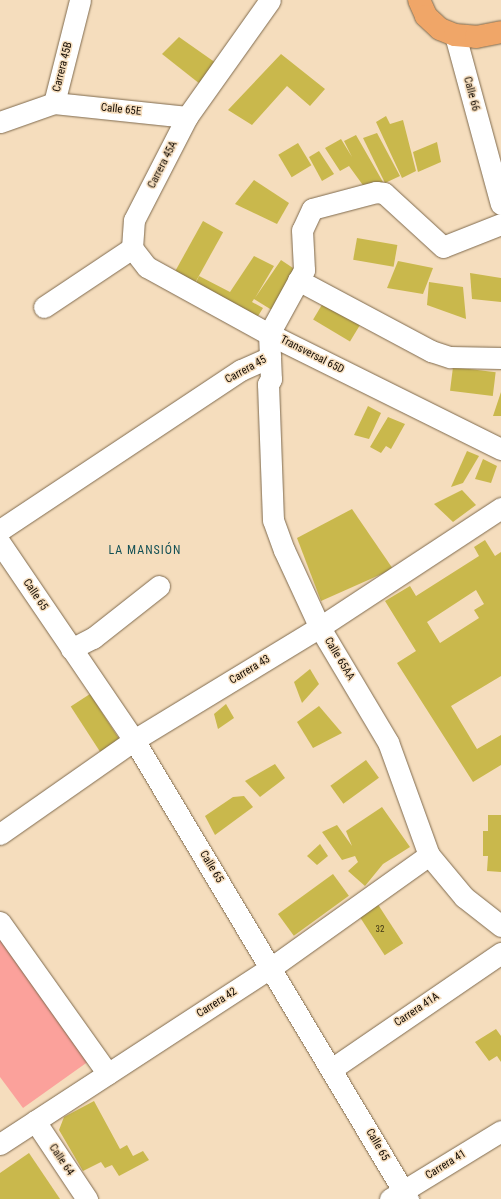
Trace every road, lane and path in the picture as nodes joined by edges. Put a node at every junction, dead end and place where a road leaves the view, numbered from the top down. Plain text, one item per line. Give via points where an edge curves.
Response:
1 (80, 0) edge
2 (270, 0) edge
3 (419, 0) edge
4 (501, 32) edge
5 (455, 35) junction
6 (54, 103) junction
7 (187, 118) junction
8 (0, 122) edge
9 (501, 204) edge
10 (501, 224) edge
11 (132, 248) junction
12 (298, 280) junction
13 (44, 307) dead end
14 (270, 334) junction
15 (270, 357) junction
16 (501, 358) edge
17 (501, 449) edge
18 (501, 508) edge
19 (0, 530) edge
20 (0, 544) edge
21 (159, 586) dead end
22 (320, 627) junction
23 (71, 649) junction
24 (134, 740) junction
25 (0, 834) edge
26 (429, 855) junction
27 (0, 922) edge
28 (501, 926) edge
29 (501, 953) edge
30 (272, 967) junction
31 (333, 1068) junction
32 (108, 1074) junction
33 (35, 1121) junction
34 (501, 1131) edge
35 (0, 1144) edge
36 (400, 1196) edge
37 (87, 1199) edge

1 - 6 street, Carrera 45B
2 - 7 street, Carrera 45A
3 - 5 main road via 426,16 440,29
4 - 5 main road via 476,37
5 - 9 street, Calle 66
6 - 7 street, Calle 65E
6 - 8 street, Carrera 45B
7 - 11 street, Carrera 45A via 134,220
10 - 12 street, Carrera 45 via 443,247 389,196 376,192 312,209 302,230 304,270
11 - 13 street
11 - 14 street, Transversal 65D via 147,267
12 - 14 street, Carrera 45
12 - 16 street via 431,352 450,357
14 - 15 street, Carrera 45
14 - 17 street, Transversal 65D
15 - 19 street, Carrera 45 via 241,370
15 - 22 street, Calle 65AA via 271,379 268,384 273,520
18 - 22 street, Carrera 43
20 - 23 street, Calle 65
21 - 23 street via 93,638
22 - 24 street, Carrera 43
22 - 26 street, Calle 65AA via 388,742
23 - 24 street, Calle 65
24 - 25 street, Carrera 43
24 - 30 street, Calle 65
26 - 28 street, Calle 65AA via 464,897 489,920
26 - 30 street, Carrera 42
27 - 32 street
29 - 31 street, Carrera 41A
30 - 31 street, Calle 65
30 - 32 street, Carrera 42
31 - 36 street, Calle 65
32 - 33 street, Carrera 42
33 - 35 street, Carrera 42
33 - 37 street, Calle 64
34 - 36 street, Carrera 41

